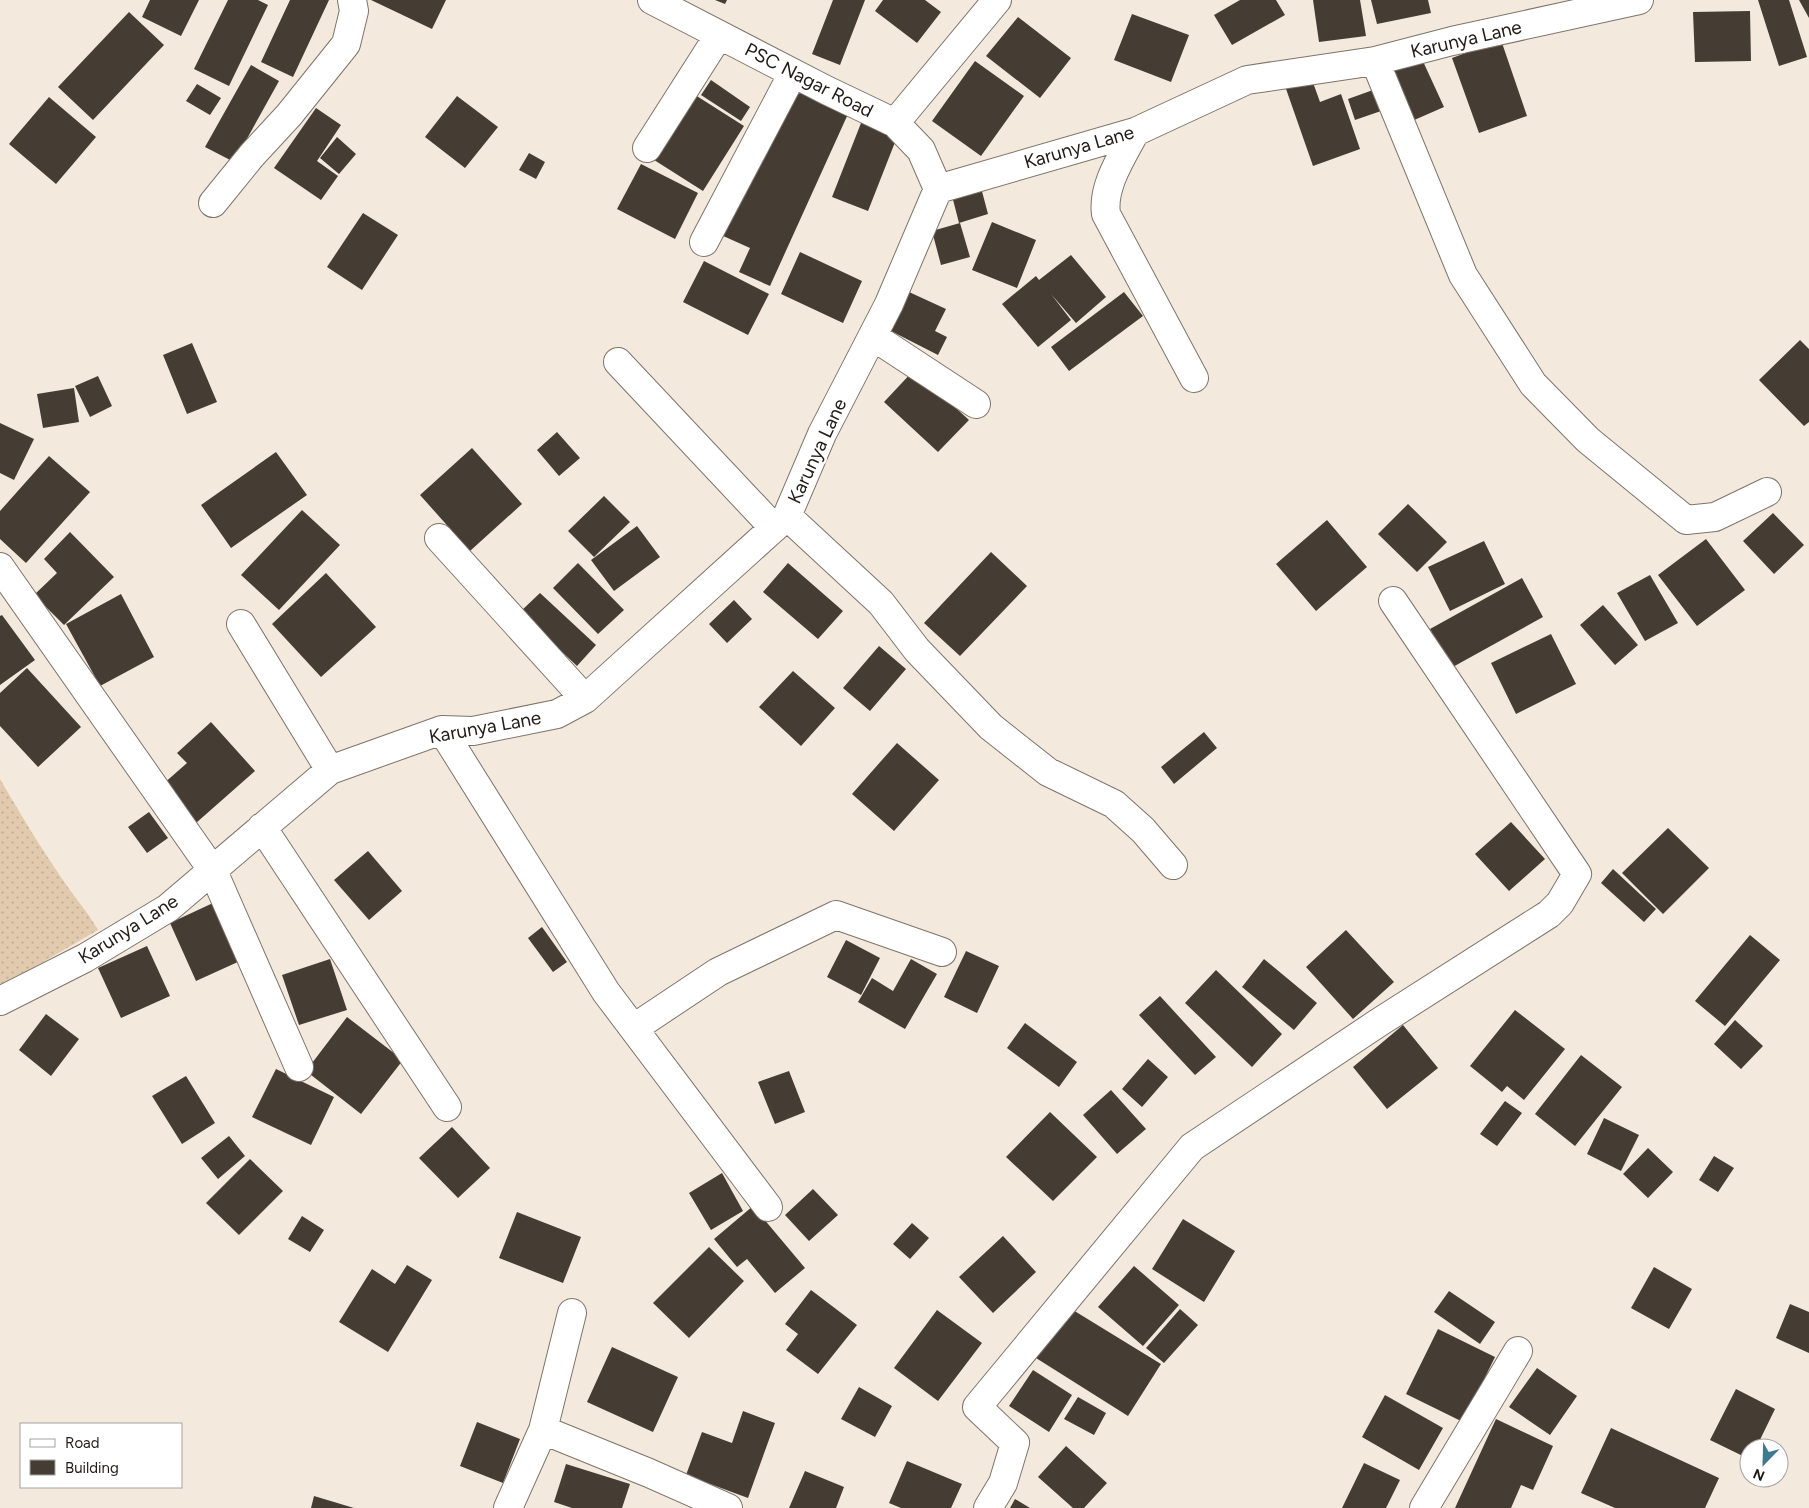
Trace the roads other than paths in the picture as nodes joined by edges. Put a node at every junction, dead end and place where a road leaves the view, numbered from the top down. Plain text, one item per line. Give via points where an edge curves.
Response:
1 (352, 0) edge
2 (652, 0) edge
3 (997, 0) edge
4 (1639, 0) edge
5 (719, 35) junction
6 (1375, 61) junction
7 (793, 73) junction
8 (896, 123) junction
9 (1135, 132) junction
10 (647, 148) dead end
11 (938, 189) junction
12 (212, 203) dead end
13 (704, 242) dead end
14 (874, 337) junction
15 (618, 362) dead end
16 (1194, 378) dead end
17 (976, 404) dead end
18 (1767, 492) dead end
19 (781, 522) junction
20 (439, 538) dead end
21 (0, 567) edge
22 (1393, 601) dead end
23 (241, 624) dead end
24 (585, 698) junction
25 (442, 730) junction
26 (330, 770) junction
27 (262, 826) junction
28 (1172, 865) dead end
29 (213, 871) junction
30 (942, 952) dead end
31 (0, 1000) edge
32 (634, 1028) junction
33 (299, 1067) dead end
34 (447, 1107) dead end
35 (768, 1207) dead end
36 (572, 1314) dead end
37 (1518, 1351) dead end
38 (543, 1430) junction
39 (508, 1508) edge
40 (728, 1508) edge
41 (988, 1508) edge
42 (1424, 1508) edge

1 - 12 street via 354,11 346,44
2 - 5 street, PSC Nagar Road
3 - 8 street
4 - 6 street, Karunya Lane
5 - 7 street, PSC Nagar Road
5 - 10 street
6 - 9 street, Karunya Lane via 1247,80
6 - 18 street via 1463,275 1534,384 1588,440 1686,520 1715,517
7 - 8 street, PSC Nagar Road
7 - 13 street
8 - 11 street, PSC Nagar Road via 921,150
9 - 11 street, Karunya Lane
9 - 16 street via 1113,175 1105,205 1106,214
11 - 14 street, Karunya Lane
14 - 17 street
14 - 19 street, Karunya Lane via 822,434
15 - 19 street
19 - 24 street, Karunya Lane
19 - 28 street via 881,603 918,650 991,727 1048,772 1114,804 1143,830
20 - 24 street
21 - 29 street
22 - 41 street via 1577,874 1560,903 1549,914 1192,1147 977,1407 1015,1444 1003,1483
23 - 26 street
24 - 25 street, Karunya Lane via 557,714 473,731
25 - 26 street, Karunya Lane
25 - 32 street via 606,992
26 - 27 street, Karunya Lane
27 - 29 street, Karunya Lane
27 - 34 street
29 - 31 street, Karunya Lane via 168,908 85,958
29 - 33 street
30 - 32 street via 836,915 718,972
32 - 35 street
36 - 38 street
37 - 42 street
38 - 39 street
38 - 40 street

